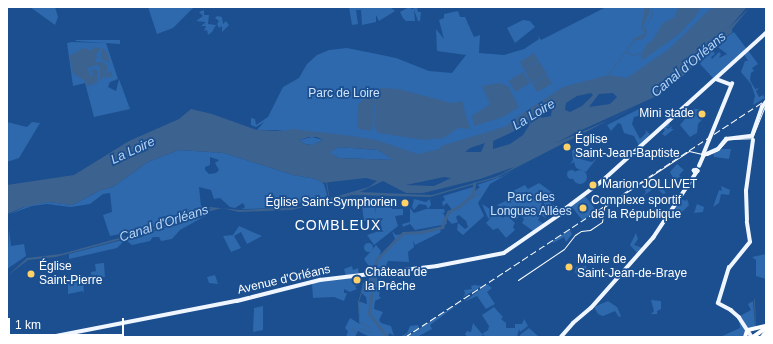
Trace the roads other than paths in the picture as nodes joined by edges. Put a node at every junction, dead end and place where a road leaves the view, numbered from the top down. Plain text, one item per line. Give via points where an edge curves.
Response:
1 (766, 33) edge
2 (717, 77) junction
3 (766, 102) edge
4 (752, 136) junction
5 (704, 154) junction
6 (696, 172) junction
7 (766, 329) edge
8 (751, 335) edge
9 (51, 337) edge
10 (561, 337) edge
11 (762, 337) edge

1 - 2 main road
2 - 5 main road via 730,84
2 - 9 main road, Avenue d'Orléans via 623,162 506,253 320,280 211,306
3 - 4 main road
4 - 5 main road via 727,138 718,148
4 - 8 main road via 746,191 750,242 730,268 718,304 732,311
5 - 6 main road
5 - 6 main road
6 - 10 main road via 655,235 632,263
7 - 8 highway
7 - 11 highway

